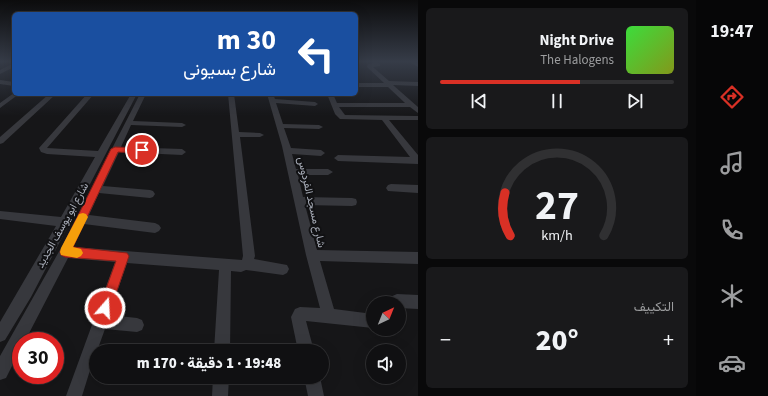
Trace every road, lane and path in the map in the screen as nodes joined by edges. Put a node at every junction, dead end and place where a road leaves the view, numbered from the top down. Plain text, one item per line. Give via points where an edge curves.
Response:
1 (383, 79) edge
2 (0, 82) edge
3 (12, 84) edge
4 (388, 84) junction
5 (418, 84) edge
6 (358, 85) edge
7 (13, 96) edge
8 (51, 96) edge
9 (89, 96) edge
10 (231, 96) edge
11 (331, 96) edge
12 (137, 97) edge
13 (272, 98) edge
14 (315, 104) dead end
15 (335, 105) junction
16 (411, 105) junction
17 (0, 106) edge
18 (418, 111) edge
19 (384, 118) junction
20 (418, 118) edge
21 (128, 123) junction
22 (182, 125) dead end
23 (280, 126) junction
24 (319, 127) dead end
25 (236, 134) junction
26 (260, 135) dead end
27 (0, 141) edge
28 (115, 149) junction
29 (288, 151) junction
30 (182, 152) dead end
31 (321, 153) dead end
32 (101, 154) junction
33 (338, 158) dead end
34 (418, 160) edge
35 (292, 172) junction
36 (328, 172) dead end
37 (391, 188) dead end
38 (96, 189) junction
39 (418, 189) edge
40 (150, 194) dead end
41 (299, 201) junction
42 (352, 202) dead end
43 (0, 215) edge
44 (82, 219) junction
45 (64, 222) junction
46 (155, 228) dead end
47 (65, 252) junction
48 (312, 255) junction
49 (123, 256) junction
50 (418, 258) edge
51 (225, 264) junction
52 (246, 264) junction
53 (283, 269) dead end
54 (406, 301) edge
55 (418, 302) edge
56 (323, 315) junction
57 (366, 320) edge
58 (100, 321) junction
59 (137, 325) dead end
60 (0, 335) edge
61 (222, 344) edge
62 (304, 344) edge
63 (0, 372) edge
64 (221, 384) edge
65 (313, 384) edge
66 (74, 396) edge
67 (220, 396) edge
68 (316, 396) edge

1 - 4 street
2 - 3 street
4 - 5 street
4 - 6 street
4 - 16 street
7 - 17 street
8 - 27 street
9 - 32 street via 43,148 47,151
10 - 25 street
11 - 15 street
12 - 21 street, شارع ابو يوسف الجديد
12 - 32 street, شارع ابو يوسف الجديد
13 - 14 street
13 - 23 street, شارع مسجد الفردوس
15 - 16 street
15 - 19 street via 339,114 346,117
16 - 18 street
19 - 20 street
19 - 34 street
21 - 22 street
21 - 28 street, شارع ابو يوسف الجديد
23 - 24 street
23 - 29 street, شارع مسجد الفردوس
25 - 26 street
25 - 52 street via 249,256
28 - 30 street
28 - 38 street, شارع ابو يوسف الجديد
29 - 31 street
29 - 35 street, شارع مسجد الفردوس
32 - 45 street, شارع ابو يوسف الجديد
33 - 34 street
35 - 36 street
35 - 41 street, شارع مسجد الفردوس
37 - 39 street
38 - 40 street
38 - 44 street, شارع ابو يوسف الجديد
41 - 42 street
41 - 48 street, شارع مسجد الفردوس
43 - 45 street
44 - 46 street
44 - 47 street, شارع ابو يوسف الجديد
45 - 60 street, شارع ابو يوسف الجديد
47 - 49 street
47 - 63 street, شارع ابو يوسف الجديد
48 - 50 street
48 - 56 street, شارع مسجد الفردوس via 327,309
49 - 51 street
49 - 58 street
51 - 52 street
51 - 61 street
52 - 53 street
54 - 55 street
56 - 57 street
56 - 62 street via 300,314 298,317
58 - 59 street
58 - 66 street
64 - 67 street
65 - 68 street

